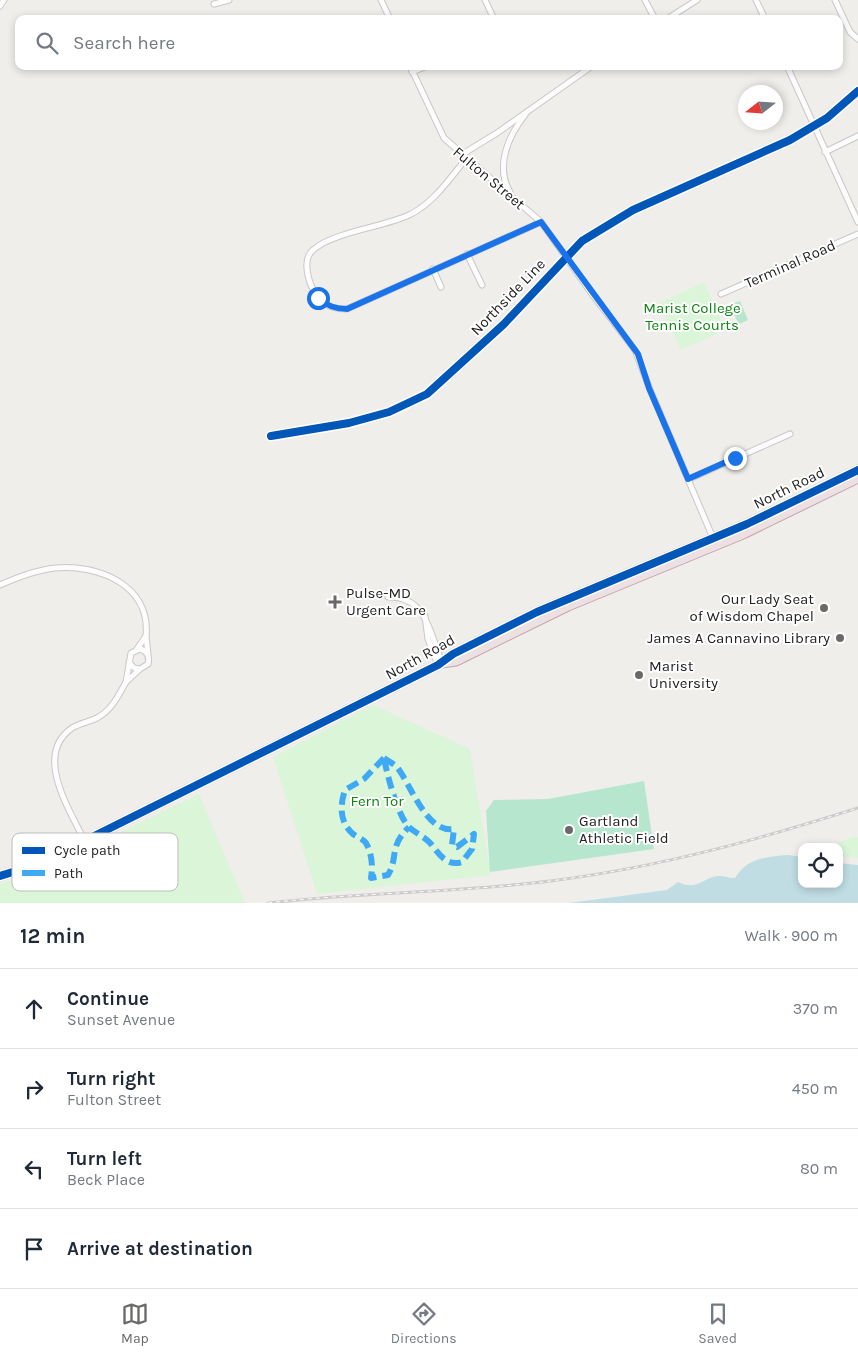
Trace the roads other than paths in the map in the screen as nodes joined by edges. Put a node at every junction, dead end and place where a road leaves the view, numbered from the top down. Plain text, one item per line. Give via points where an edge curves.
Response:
1 (4, 0) edge
2 (229, 0) edge
3 (381, 0) edge
4 (485, 0) edge
5 (645, 0) edge
6 (697, 0) edge
7 (756, 0) edge
8 (834, 0) edge
9 (214, 4) dead end
10 (0, 6) edge
11 (388, 15) edge
12 (492, 15) edge
13 (653, 15) edge
14 (673, 15) edge
15 (763, 15) edge
16 (842, 15) edge
17 (843, 18) edge
18 (858, 38) edge
19 (411, 70) edge
20 (586, 70) edge
21 (789, 70) edge
22 (536, 104) junction
23 (858, 136) edge
24 (825, 152) junction
25 (461, 155) junction
26 (466, 159) junction
27 (517, 200) junction
28 (541, 222) junction
29 (858, 222) edge
30 (858, 234) edge
31 (467, 254) junction
32 (433, 270) junction
33 (482, 285) dead end
34 (441, 287) dead end
35 (721, 294) dead end
36 (790, 434) dead end
37 (858, 470) edge
38 (858, 478) edge
39 (688, 479) junction
40 (715, 542) junction
41 (0, 585) edge
42 (388, 597) dead end
43 (146, 636) junction
44 (137, 649) junction
45 (148, 654) junction
46 (129, 662) junction
47 (440, 664) junction
48 (140, 669) junction
49 (126, 682) junction
50 (81, 833) edge
51 (98, 833) edge
52 (12, 872) edge
53 (0, 876) edge

1 - 10 street
2 - 9 street
3 - 11 street
4 - 12 street
5 - 13 street
6 - 14 street
7 - 15 street
8 - 16 street
17 - 18 street via 850,32
19 - 25 street, Fulton Street via 441,134
20 - 22 street
21 - 24 street
22 - 25 street
22 - 27 street via 514,131 504,156 505,183
23 - 24 street
24 - 29 street
25 - 26 street, Fulton Street
26 - 27 street, Fulton Street
26 - 32 street via 422,208 408,216 324,243 312,250 308,265 310,282 318,298 338,309 347,309
27 - 28 street, Fulton Street
28 - 31 street
28 - 39 street, Fulton Street via 638,354
30 - 35 street, Terminal Road
31 - 32 street
31 - 33 street
32 - 34 street
36 - 39 street
37 - 40 highway, North Road
38 - 40 highway, North Road
39 - 40 street, Fulton Street
40 - 47 highway, North Road via 537,612 453,654
41 - 43 street via 54,568 82,569 106,575 134,592 143,611
42 - 47 street via 408,600 425,616
43 - 44 street
43 - 45 street
44 - 45 street
44 - 46 street via 129,656
45 - 48 street via 148,664
46 - 48 street
46 - 49 street
47 - 51 highway, North Road
48 - 49 street
49 - 50 street via 106,712 65,734 56,753 55,771
52 - 53 highway, North Road

